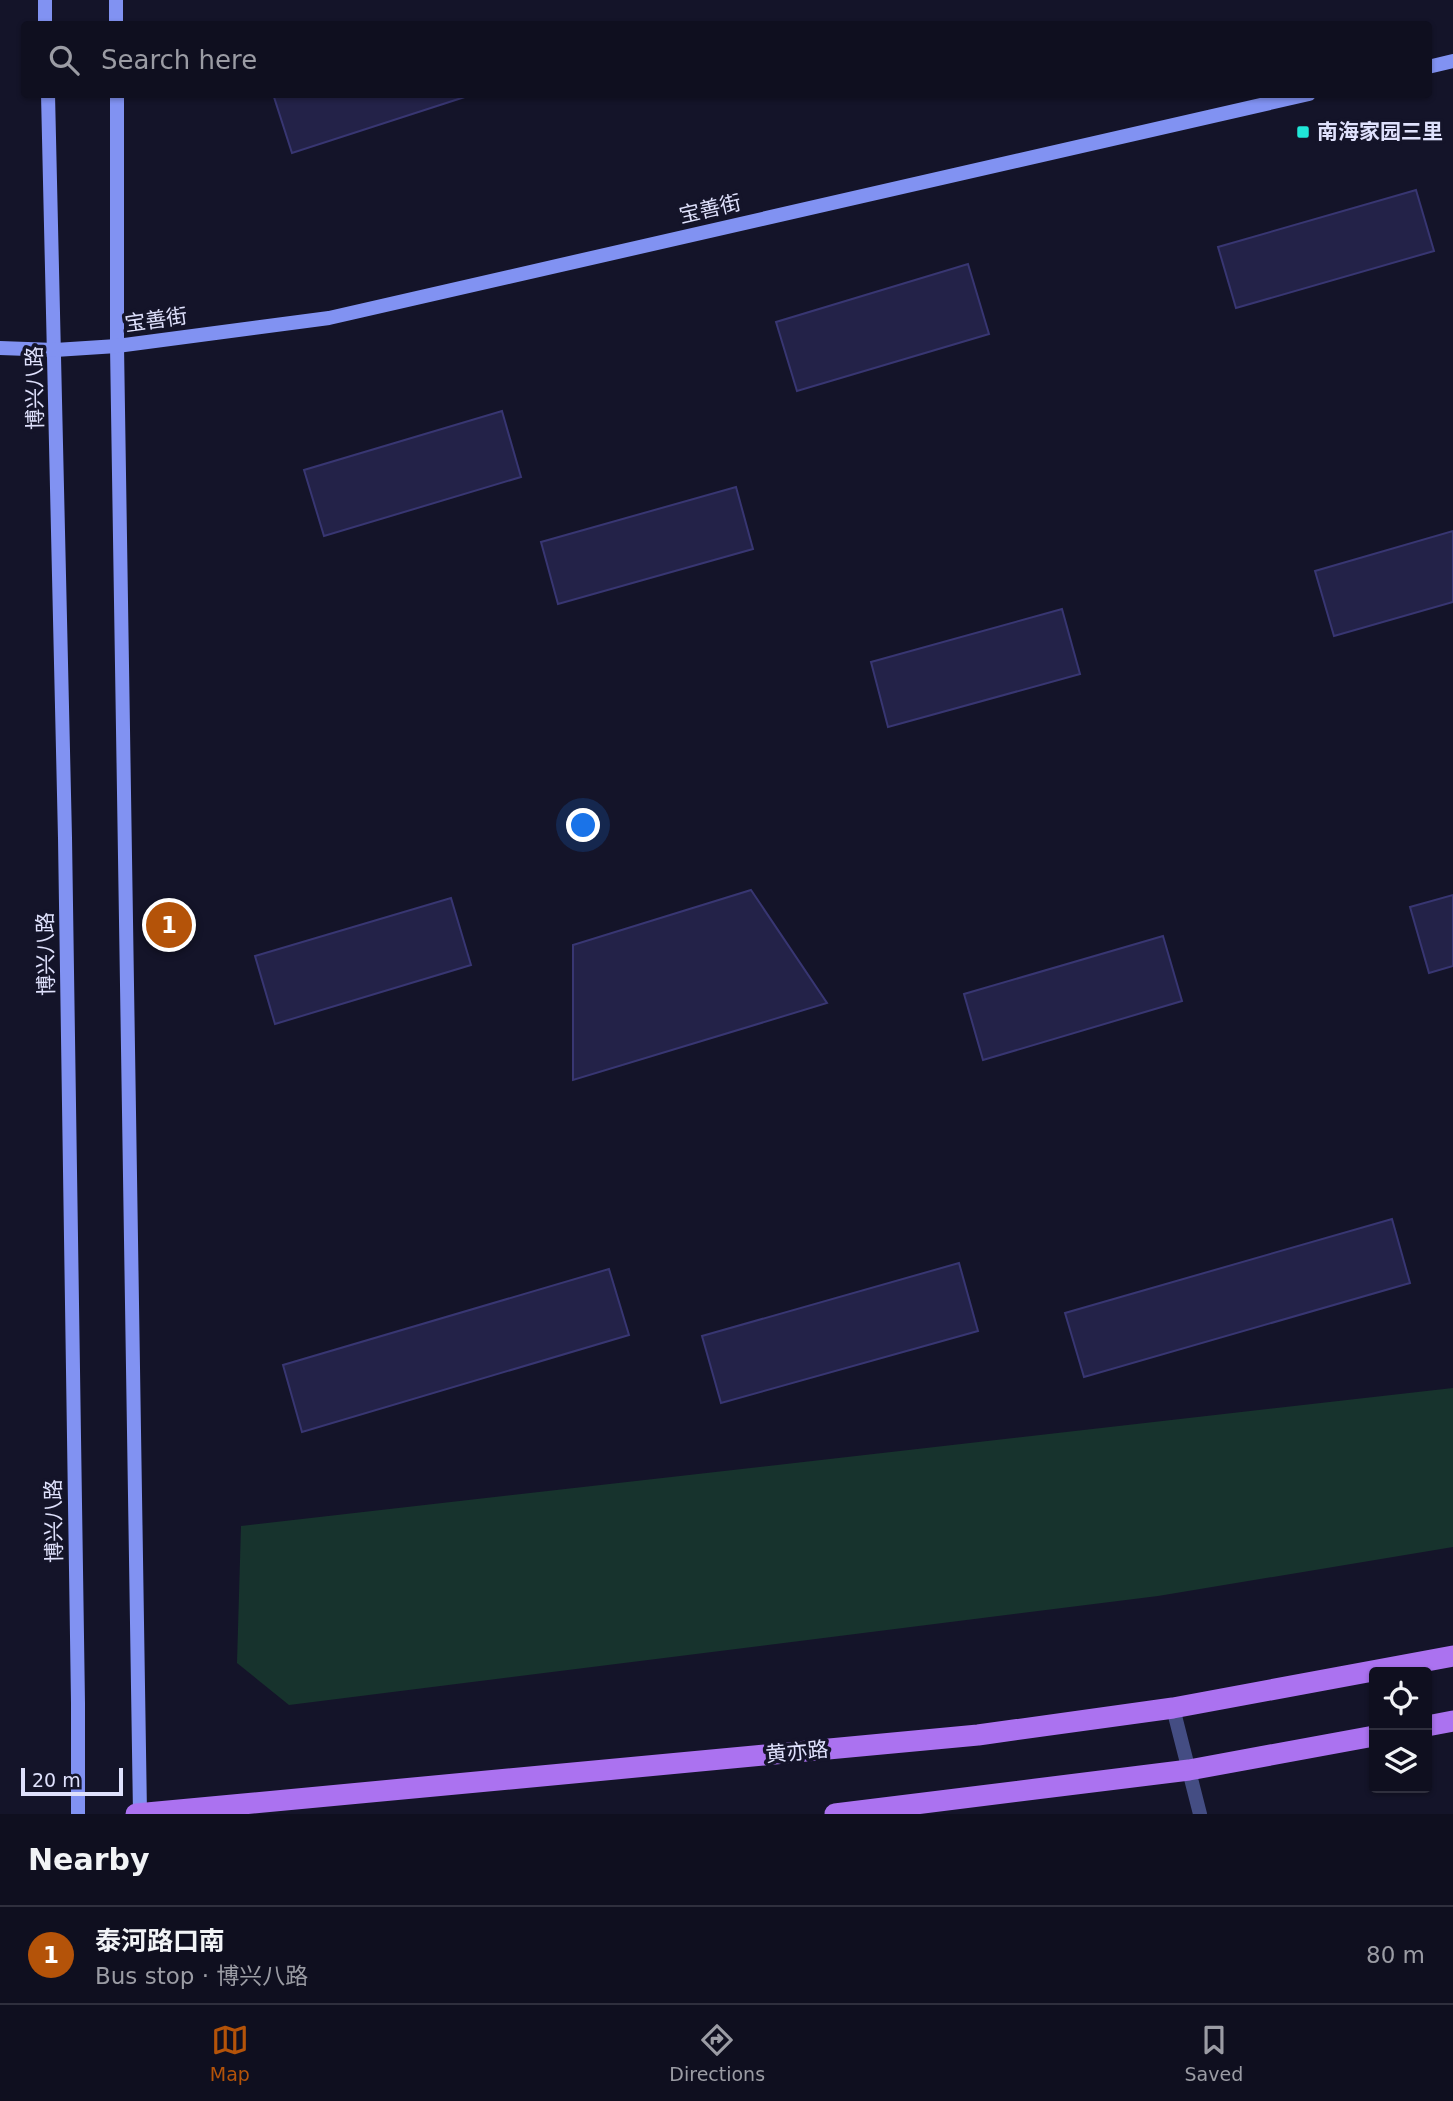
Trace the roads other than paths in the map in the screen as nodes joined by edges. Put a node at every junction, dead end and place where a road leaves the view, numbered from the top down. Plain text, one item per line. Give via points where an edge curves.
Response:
1 (45, 0) edge
2 (116, 0) edge
3 (46, 21) edge
4 (116, 21) edge
5 (1453, 61) edge
6 (1432, 66) edge
7 (48, 98) edge
8 (117, 98) edge
9 (1292, 98) edge
10 (117, 346) junction
11 (0, 348) edge
12 (55, 350) junction
13 (1453, 1656) edge
14 (1173, 1708) junction
15 (1453, 1721) edge
16 (1432, 1725) edge
17 (1369, 1737) edge
18 (1189, 1770) junction
19 (78, 1814) edge
20 (138, 1814) edge
21 (835, 1814) edge
22 (1200, 1814) edge

1 - 3 street
2 - 4 street
5 - 6 street
7 - 12 street, 博兴八路
8 - 10 street
9 - 10 street, 宝善街 via 329,318
10 - 12 street, 宝善街
10 - 20 street
11 - 12 street, 宝善街
12 - 19 street, 博兴八路
13 - 14 main road, 黄亦路
14 - 18 street
14 - 20 main road, 黄亦路 via 965,1736
15 - 16 main road
17 - 18 main road
18 - 21 main road
18 - 22 street

